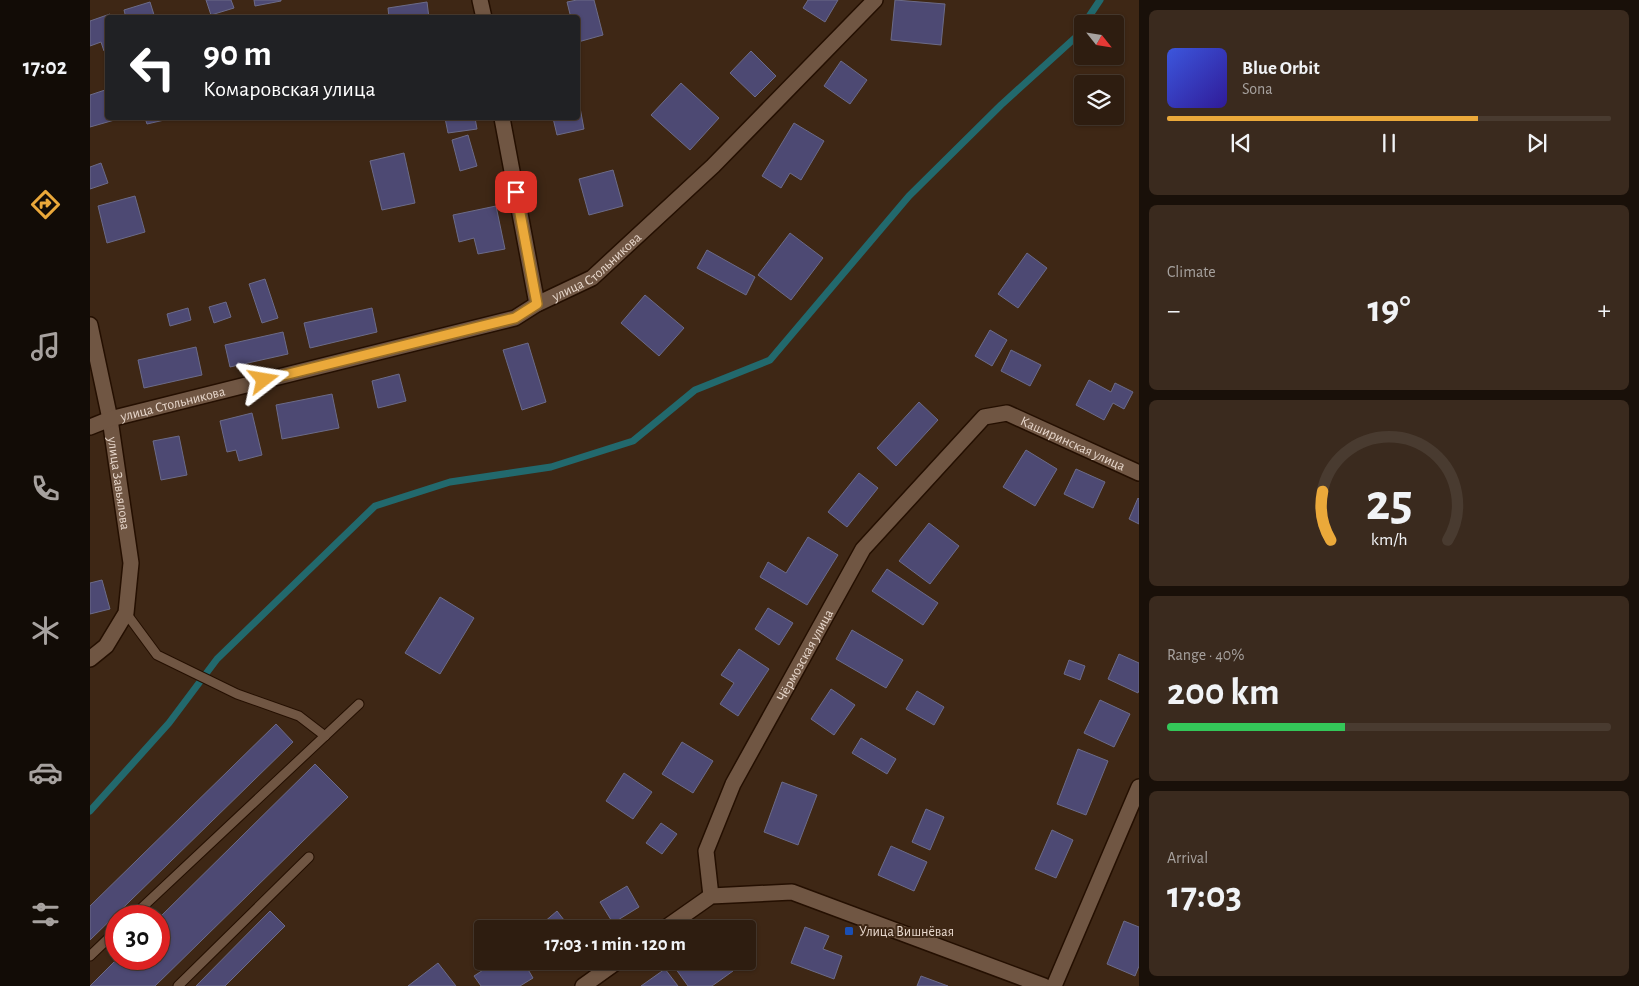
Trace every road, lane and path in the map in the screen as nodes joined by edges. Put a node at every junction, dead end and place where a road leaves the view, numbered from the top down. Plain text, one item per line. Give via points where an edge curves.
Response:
1 (480, 0) edge
2 (875, 0) edge
3 (483, 15) edge
4 (502, 120) edge
5 (537, 304) junction
6 (90, 325) edge
7 (1007, 413) joint
8 (110, 419) junction
9 (90, 427) edge
10 (1139, 473) edge
11 (126, 613) junction
12 (90, 659) edge
13 (359, 704) dead end
14 (325, 736) junction
15 (1139, 786) edge
16 (309, 857) dead end
17 (712, 896) junction
18 (144, 905) edge
19 (677, 920) edge
20 (105, 942) edge
21 (90, 956) edge
22 (605, 970) edge
23 (178, 986) edge
24 (583, 986) edge
25 (1044, 986) edge
26 (1054, 986) edge

1 - 3 street
2 - 5 street, улица Стольникова via 713,166 592,278
4 - 5 street
5 - 8 street, улица Стольникова via 515,318
6 - 8 street, улица Завьялова
7 - 10 street, Каширинская улица
7 - 17 street, Чёрмозская улица via 984,417 863,549 734,784 706,851
8 - 9 street, улица Стольникова
8 - 11 street, улица Завьялова via 131,563
11 - 12 street via 106,646
11 - 14 lane via 157,656 237,694 299,716
13 - 14 lane
14 - 18 lane
15 - 26 street
16 - 23 lane
17 - 19 street
17 - 25 street via 792,892
20 - 21 lane
22 - 24 street

